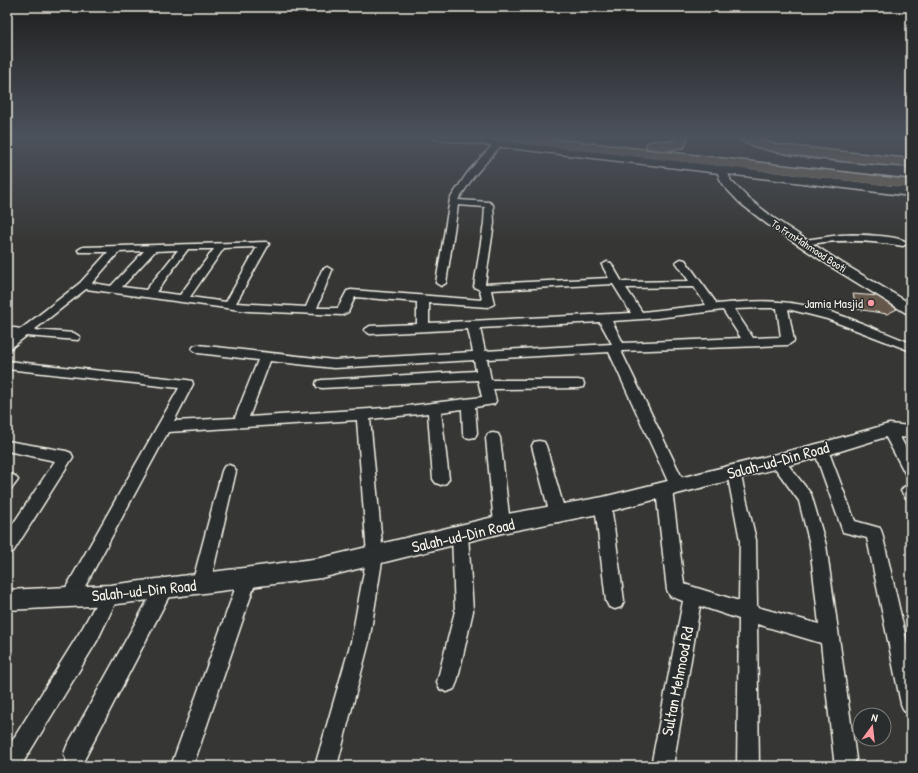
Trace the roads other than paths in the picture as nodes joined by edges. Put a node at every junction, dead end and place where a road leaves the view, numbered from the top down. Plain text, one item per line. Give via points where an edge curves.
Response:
1 (472, 172) edge
2 (722, 172) edge
3 (782, 172) edge
4 (808, 172) edge
5 (828, 172) edge
6 (849, 172) edge
7 (911, 178) edge
8 (911, 184) edge
9 (911, 188) edge
10 (911, 192) edge
11 (453, 202) junction
12 (802, 243) junction
13 (903, 243) dead end
14 (221, 246) junction
15 (185, 247) junction
16 (152, 248) junction
17 (116, 249) junction
18 (83, 250) dead end
19 (681, 262) dead end
20 (606, 265) dead end
21 (327, 270) dead end
22 (442, 283) dead end
23 (617, 283) junction
24 (696, 284) junction
25 (84, 285) junction
26 (485, 287) junction
27 (114, 289) junction
28 (149, 294) junction
29 (183, 299) junction
30 (423, 299) junction
31 (782, 305) junction
32 (229, 306) junction
33 (726, 306) junction
34 (713, 307) junction
35 (310, 310) junction
36 (911, 310) edge
37 (639, 316) junction
38 (604, 318) junction
39 (473, 324) junction
40 (424, 327) junction
41 (7, 330) edge
42 (370, 330) dead end
43 (24, 332) junction
44 (74, 337) dead end
45 (748, 340) junction
46 (7, 345) edge
47 (911, 347) edge
48 (616, 348) junction
49 (198, 349) dead end
50 (266, 356) junction
51 (480, 356) junction
52 (7, 365) edge
53 (484, 380) junction
54 (322, 384) dead end
55 (578, 384) dead end
56 (468, 404) junction
57 (434, 408) junction
58 (363, 414) junction
59 (240, 423) junction
60 (163, 427) junction
61 (890, 430) junction
62 (911, 432) edge
63 (470, 433) dead end
64 (492, 438) dead end
65 (7, 446) edge
66 (538, 446) dead end
67 (821, 450) junction
68 (777, 461) junction
69 (229, 471) dead end
70 (734, 472) junction
71 (911, 472) edge
72 (441, 479) dead end
73 (671, 488) junction
74 (911, 491) edge
75 (911, 494) edge
76 (603, 505) junction
77 (558, 515) junction
78 (502, 524) junction
79 (460, 535) junction
80 (7, 547) edge
81 (375, 555) junction
82 (248, 578) junction
83 (201, 584) junction
84 (164, 588) junction
85 (110, 595) junction
86 (693, 595) junction
87 (70, 597) junction
88 (7, 600) edge
89 (615, 601) dead end
90 (748, 613) junction
91 (830, 636) junction
92 (906, 659) edge
93 (447, 682) dead end
94 (911, 704) edge
95 (75, 754) dead end
96 (845, 759) dead end
97 (9, 766) edge
98 (182, 766) edge
99 (326, 766) edge
100 (662, 766) edge
101 (748, 766) edge

1 - 11 street
2 - 12 street, To FrmMahmood Booti via 722,176 754,210
3 - 10 main road
4 - 9 highway via 831,178
5 - 8 highway
6 - 7 highway
11 - 22 street
11 - 26 street via 489,205 489,223 479,287
12 - 13 street via 847,237
12 - 36 street, To FrmMahmood Booti
14 - 15 street
14 - 29 street
14 - 32 street via 264,244
15 - 16 street
15 - 28 street
16 - 17 street
16 - 27 street
17 - 18 street
17 - 25 street
19 - 24 street
20 - 23 street
21 - 35 street
23 - 24 street
23 - 26 street
23 - 37 street
24 - 34 street
25 - 27 street
25 - 43 street
26 - 30 street via 488,304
27 - 28 street
28 - 29 street
29 - 32 street
30 - 35 street via 351,292 342,312
30 - 40 street
31 - 33 street
31 - 45 street via 788,341
31 - 47 street via 822,314
32 - 35 street
33 - 34 street
33 - 45 street
34 - 37 street
37 - 38 street
38 - 39 street
38 - 48 street
39 - 40 street
39 - 51 street
40 - 42 street
41 - 43 street
43 - 44 street
43 - 46 street
45 - 48 street
48 - 51 street
48 - 73 street
49 - 50 street
50 - 51 street via 334,364
50 - 59 street
51 - 53 street
52 - 60 street via 187,384
53 - 54 street
53 - 55 street
53 - 56 street via 488,401
56 - 57 street
56 - 63 street
57 - 58 street
57 - 72 street
58 - 59 street
58 - 81 street
59 - 60 street
60 - 87 street
61 - 62 street, Salah-ud-Din Road
61 - 67 street, Salah-ud-Din Road
61 - 71 street
64 - 78 street
65 - 80 street via 66,457
66 - 77 street
67 - 68 street, Salah-ud-Din Road
67 - 92 street via 849,527 874,533
68 - 70 street, Salah-ud-Din Road
68 - 91 street via 806,500 818,545
69 - 83 street
70 - 73 street, Salah-ud-Din Road
70 - 90 street via 748,540
73 - 76 street, Salah-ud-Din Road
73 - 86 street via 676,590
74 - 75 street
76 - 77 street, Salah-ud-Din Road
76 - 89 street
77 - 78 street, Salah-ud-Din Road
78 - 79 street, Salah-ud-Din Road
79 - 81 street, Salah-ud-Din Road
79 - 93 street via 464,611
81 - 82 street, Salah-ud-Din Road via 321,568
81 - 99 street via 360,642
82 - 83 street, Salah-ud-Din Road
82 - 98 street
83 - 84 street, Salah-ud-Din Road
84 - 85 street, Salah-ud-Din Road
84 - 95 street
85 - 87 street, Salah-ud-Din Road
85 - 97 street via 90,634
86 - 90 street
86 - 100 street, Sultan Mehmood Rd
87 - 88 street, Salah-ud-Din Road
90 - 91 street
90 - 101 street
91 - 96 street
92 - 94 street

